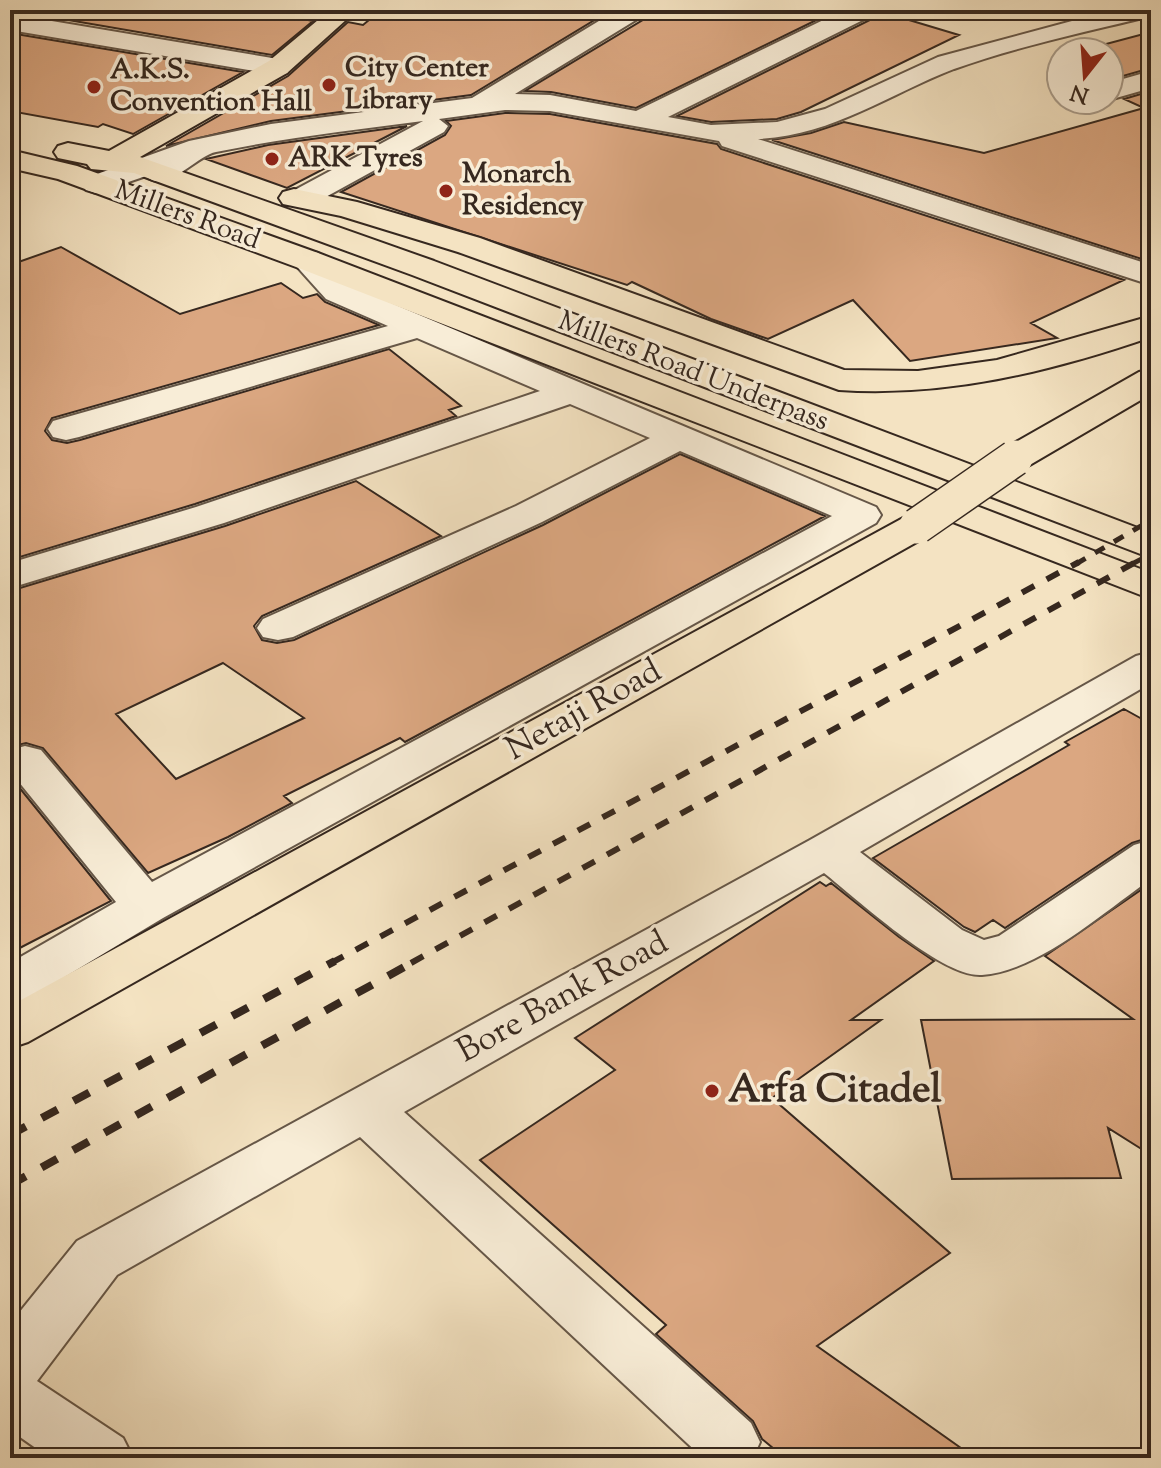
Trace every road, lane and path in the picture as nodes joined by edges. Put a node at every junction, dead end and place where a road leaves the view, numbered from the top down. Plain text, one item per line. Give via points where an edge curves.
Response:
1 (311, 10) edge
2 (635, 10) edge
3 (864, 10) edge
4 (1146, 10) edge
5 (343, 12) edge
6 (10, 22) edge
7 (278, 67) junction
8 (1151, 79) edge
9 (1125, 87) edge
10 (480, 104) junction
11 (641, 119) junction
12 (434, 126) dead end
13 (711, 133) junction
14 (10, 143) edge
15 (10, 159) edge
16 (139, 166) junction
17 (67, 172) junction
18 (10, 180) edge
19 (96, 184) junction
20 (302, 198) junction
21 (236, 200) junction
22 (307, 260) junction
23 (1151, 275) edge
24 (1151, 326) edge
25 (420, 327) junction
26 (1151, 379) edge
27 (571, 392) junction
28 (66, 429) dead end
29 (680, 437) junction
30 (1151, 546) edge
31 (10, 576) edge
32 (1151, 587) edge
33 (278, 628) dead end
34 (1151, 665) edge
35 (25, 760) dead end
36 (827, 851) junction
37 (1151, 856) edge
38 (146, 906) junction
39 (10, 986) edge
40 (10, 1029) edge
41 (364, 1108) junction
42 (10, 1369) edge
43 (10, 1396) edge
44 (729, 1442) dead end
45 (101, 1458) edge

1 - 5 street
2 - 10 street
3 - 11 street
4 - 13 street via 947,63 835,115 777,130
5 - 7 main road
6 - 7 street
7 - 16 main road
8 - 9 street
10 - 11 street via 550,103
10 - 16 street via 271,132
11 - 13 street
12 - 20 street
13 - 23 street
14 - 16 main road, Millers Road Underpass
15 - 17 main road, Millers Road
16 - 17 main road
16 - 19 street
16 - 21 main road, Millers Road Underpass
17 - 18 main road
17 - 19 main road, Millers Road
19 - 22 main road, Millers Road
20 - 21 main road
20 - 24 main road via 469,245 839,380 883,384 989,372
21 - 30 main road, Millers Road Underpass
22 - 25 street via 337,292
22 - 32 main road, Millers Road Underpass
25 - 27 street
25 - 28 street
26 - 40 main road, Netaji Road, bridge via 1015,458 917,526
27 - 29 street
27 - 31 street via 210,515
29 - 33 street via 529,514
29 - 38 street via 862,515
34 - 36 street, Bore Bank Road
35 - 38 street
36 - 37 street via 944,942 980,958 1014,950
36 - 41 street, Bore Bank Road
38 - 39 street
41 - 42 street, Bore Bank Road via 97,1258
41 - 44 street
43 - 45 street

